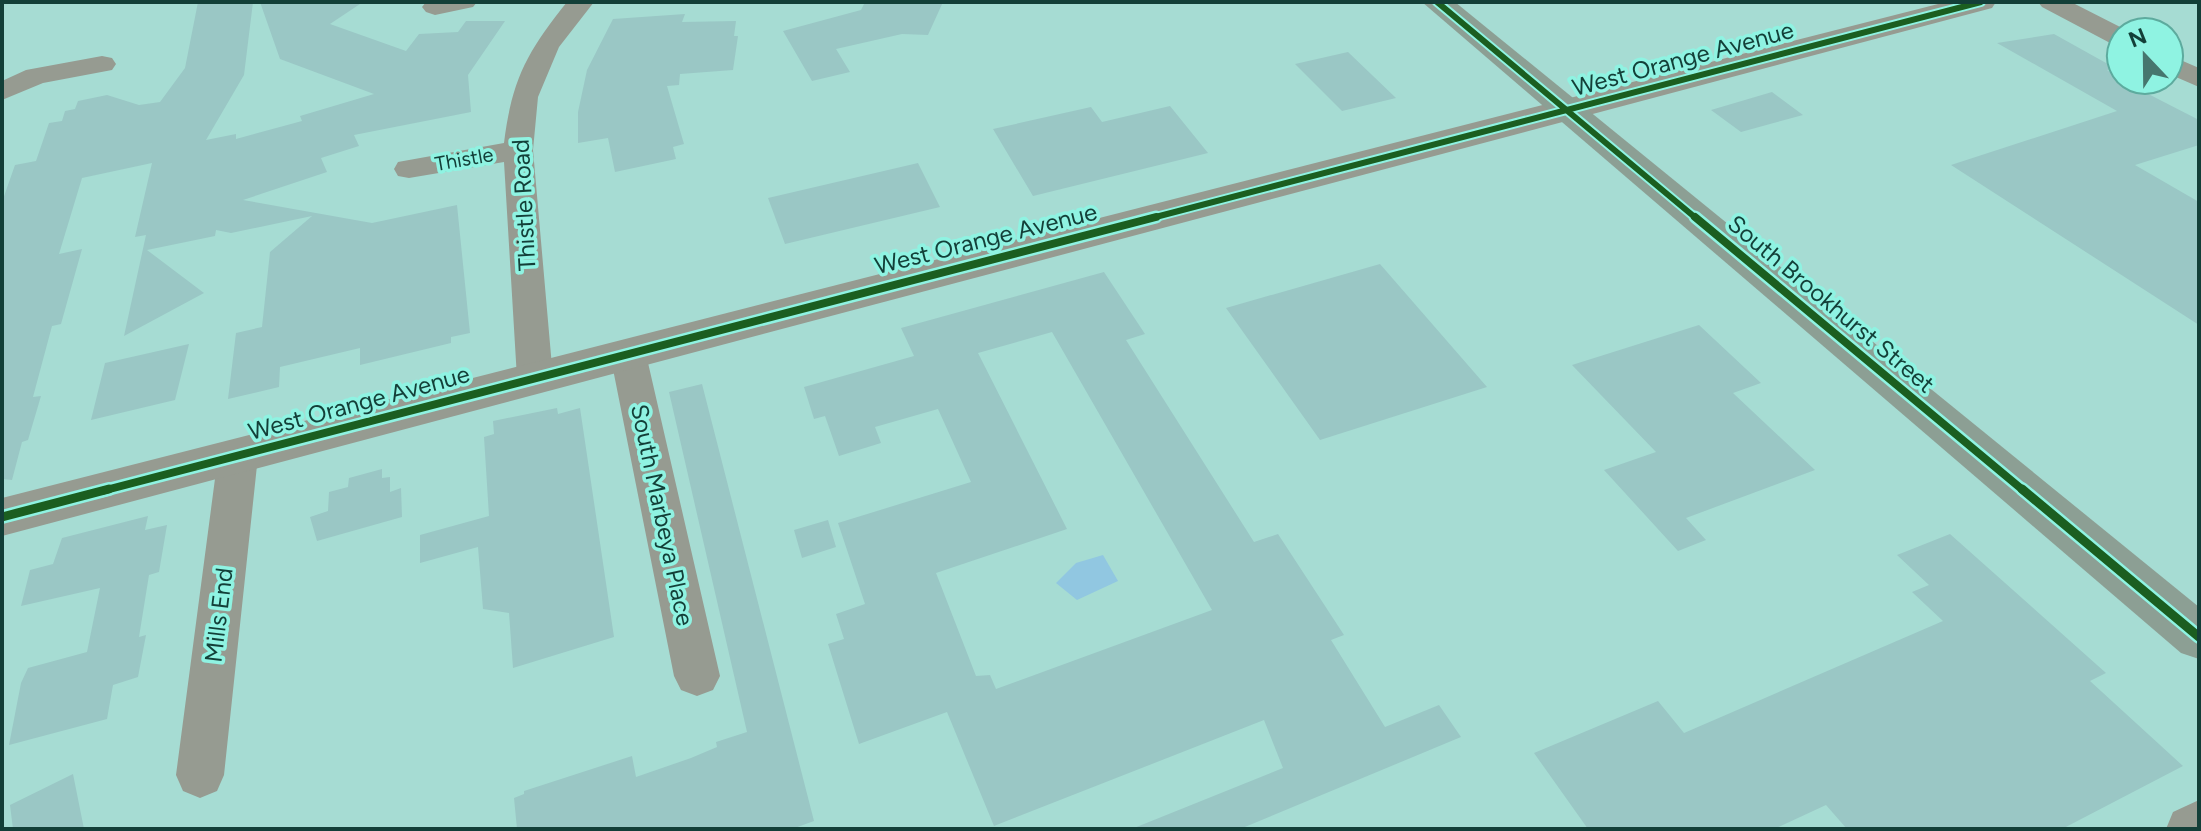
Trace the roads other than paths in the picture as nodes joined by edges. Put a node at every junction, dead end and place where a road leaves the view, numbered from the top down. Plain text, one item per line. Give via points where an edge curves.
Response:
1 (464, 2) edge
2 (581, 2) edge
3 (1437, 2) edge
4 (1981, 2) edge
5 (2051, 2) edge
6 (435, 7) dead end
7 (2105, 30) edge
8 (102, 64) dead end
9 (2, 91) edge
10 (1568, 110) junction
11 (518, 150) junction
12 (409, 169) dead end
13 (628, 354) junction
14 (535, 378) junction
15 (238, 456) junction
16 (2, 517) edge
17 (2199, 637) edge
18 (697, 676) dead end
19 (200, 775) dead end
20 (2199, 824) edge
21 (2191, 829) edge

1 - 6 street
2 - 11 street, Thistle Road via 546,46 524,97
3 - 10 main road, South Brookhurst Street
4 - 10 street, West Orange Avenue
5 - 7 street
8 - 9 street via 36,76
10 - 13 street, West Orange Avenue
10 - 17 main road, South Brookhurst Street
11 - 12 street, Thistle
11 - 14 street, Thistle Road
13 - 14 street, West Orange Avenue
13 - 18 street, South Marbeya Place
14 - 15 street, West Orange Avenue
15 - 16 street, West Orange Avenue
15 - 19 street, Mills End
20 - 21 street

